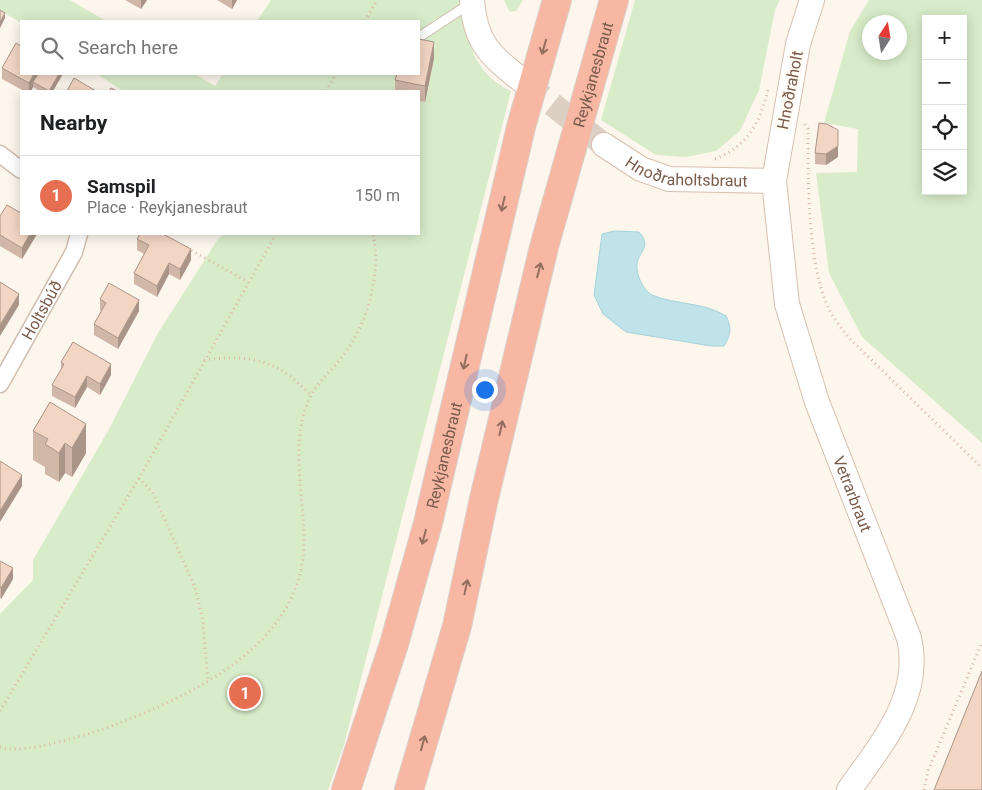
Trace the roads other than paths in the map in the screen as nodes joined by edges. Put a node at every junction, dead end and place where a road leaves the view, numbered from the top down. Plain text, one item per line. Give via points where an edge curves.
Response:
1 (557, 0) edge
2 (614, 0) edge
3 (812, 0) edge
4 (472, 1) edge
5 (420, 35) edge
6 (524, 82) tunnel mouth
7 (604, 145) tunnel mouth
8 (0, 154) edge
9 (20, 169) edge
10 (774, 181) junction
11 (79, 235) edge
12 (0, 384) edge
13 (346, 790) edge
14 (409, 790) edge
15 (849, 790) edge

1 -> 13 highway, Reykjanesbraut via 521,127 428,523 394,644
14 -> 2 highway, Reykjanesbraut via 457,626 544,247
3 - 10 street, Hnoðraholt via 798,44
4 - 5 lane
4 - 6 street via 481,42 495,59
7 - 10 street, Hnoðraholtsbraut via 641,169 669,179
8 - 9 street
10 - 15 street, Vetrarbraut via 787,304 802,358 912,651 912,678 905,700
11 - 12 street, Holtsbúð via 74,252

